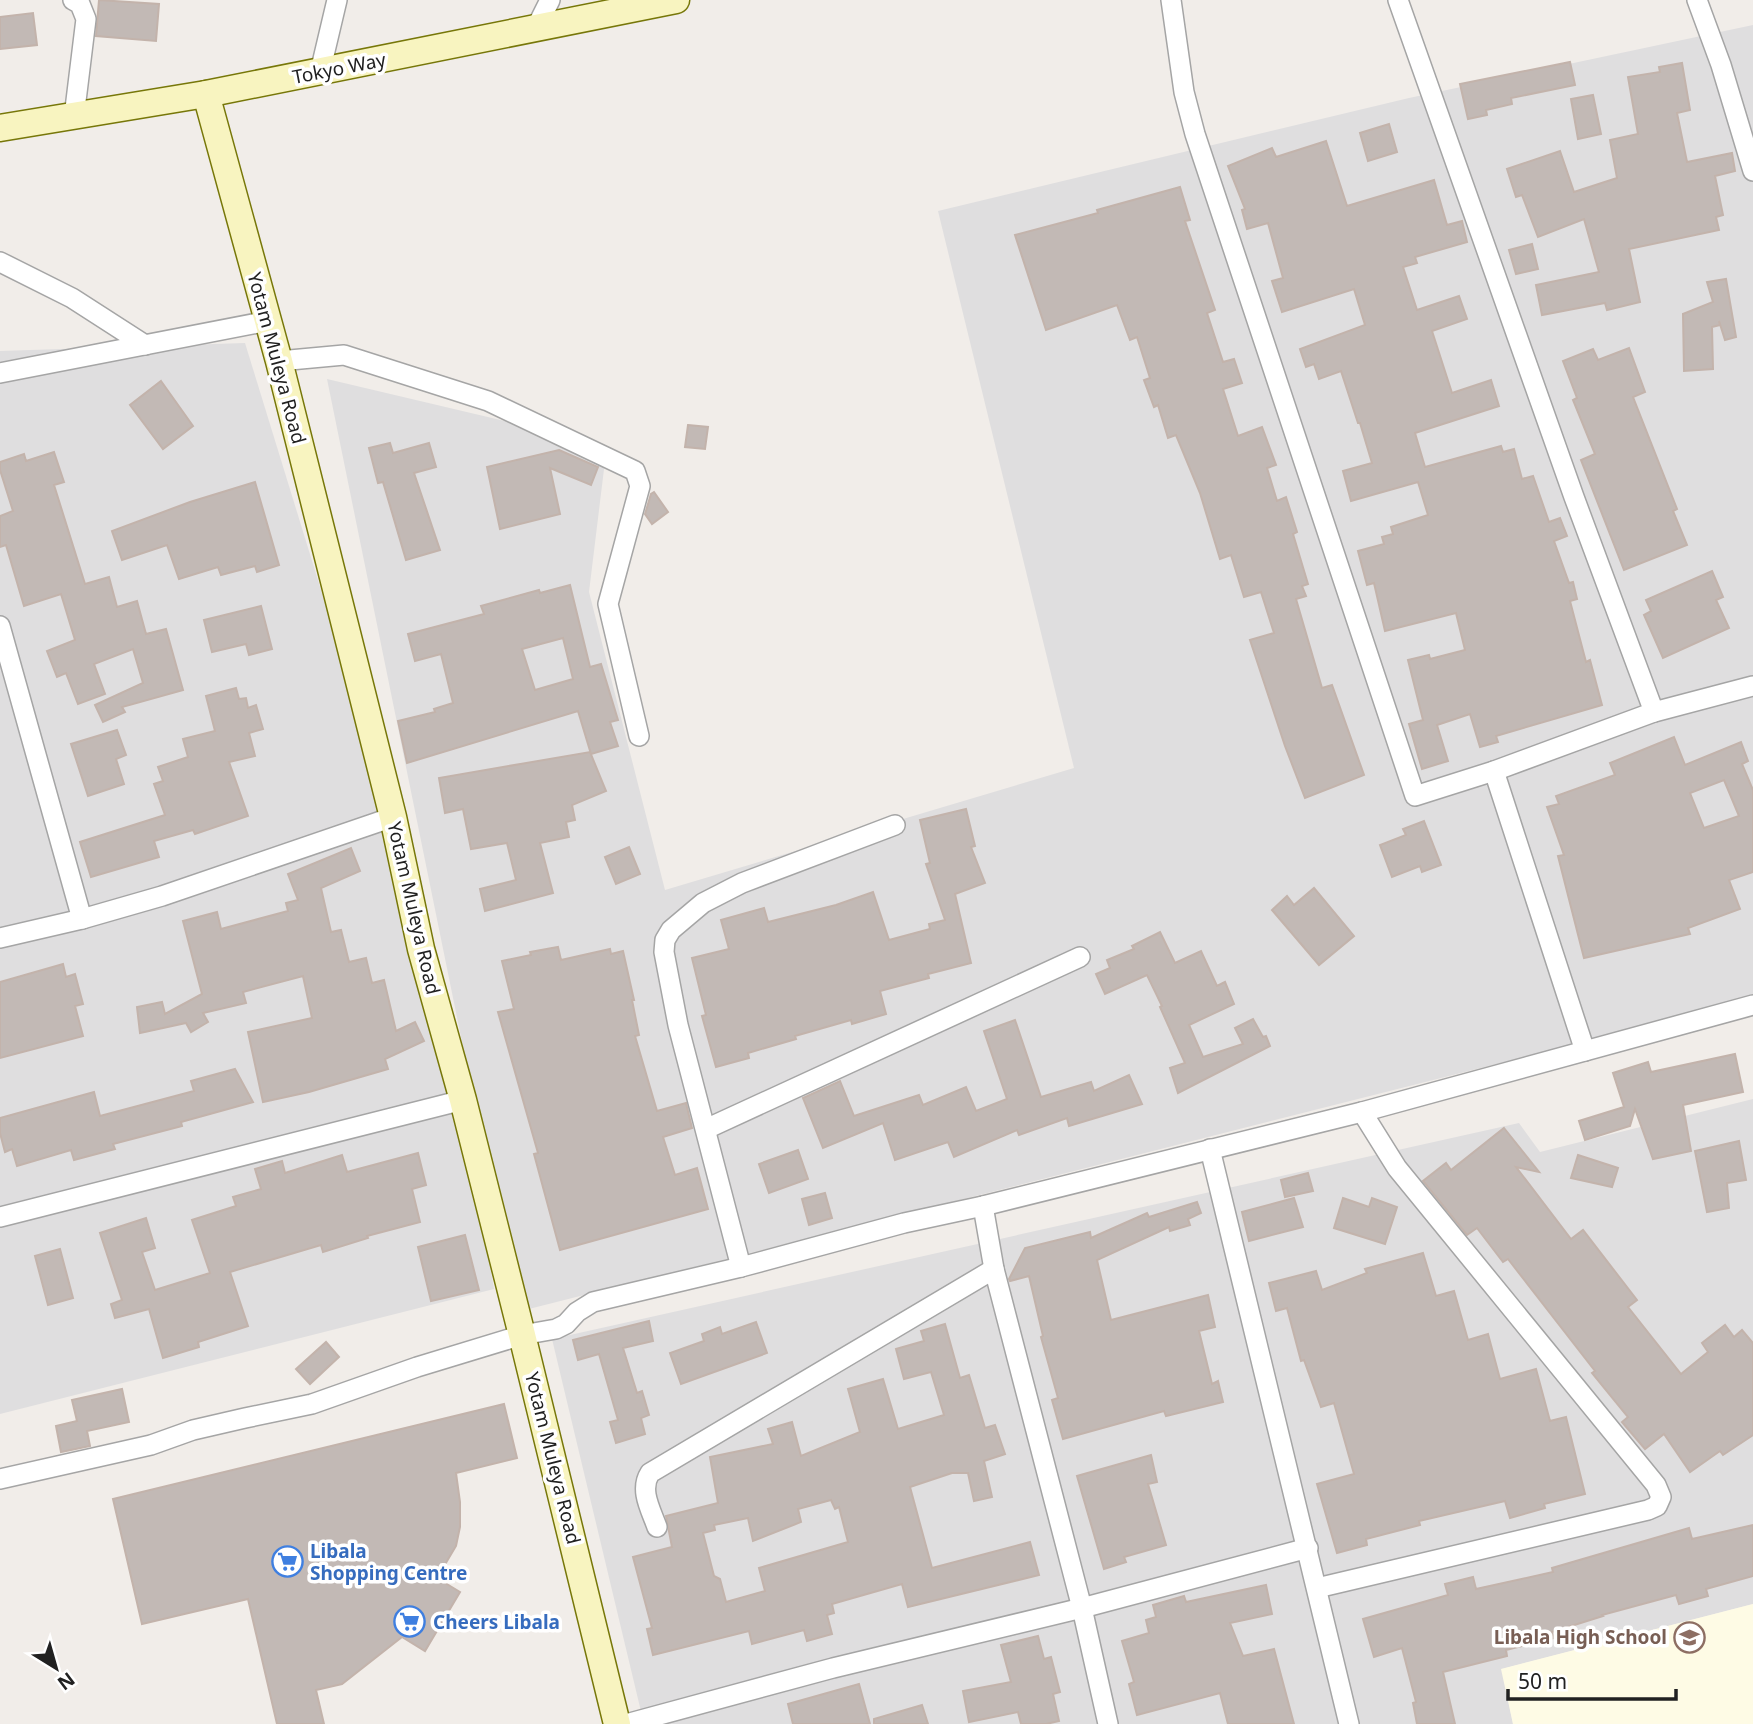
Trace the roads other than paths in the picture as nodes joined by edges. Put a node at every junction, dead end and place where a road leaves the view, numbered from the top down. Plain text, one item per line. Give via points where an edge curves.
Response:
1 (72, 0) edge
2 (337, 0) edge
3 (550, 0) edge
4 (676, 0) edge
5 (1398, 0) edge
6 (1697, 0) edge
7 (1174, 1) edge
8 (536, 28) junction
9 (320, 72) junction
10 (206, 93) junction
11 (74, 117) junction
12 (0, 128) edge
13 (1753, 171) edge
14 (0, 262) edge
15 (268, 321) junction
16 (145, 345) junction
17 (279, 361) junction
18 (0, 373) edge
19 (0, 626) edge
20 (1753, 686) edge
21 (1654, 712) junction
22 (639, 736) dead end
23 (1494, 771) junction
24 (393, 817) junction
25 (895, 825) dead end
26 (82, 919) junction
27 (0, 938) edge
28 (1080, 957) dead end
29 (1753, 1005) edge
30 (1585, 1051) junction
31 (463, 1100) junction
32 (1362, 1112) junction
33 (706, 1129) junction
34 (1210, 1149) junction
35 (983, 1206) junction
36 (0, 1217) edge
37 (741, 1267) junction
38 (994, 1269) junction
39 (522, 1335) junction
40 (0, 1479) edge
41 (657, 1527) dead end
42 (1308, 1548) junction
43 (1317, 1588) junction
44 (1082, 1608) junction
45 (617, 1724) edge
46 (626, 1724) edge
47 (1108, 1724) edge
48 (1349, 1724) edge

1 - 11 street via 80,4 86,19
2 - 9 street
3 - 8 street
4 - 8 street, Tokyo Way
5 - 21 street
6 - 13 street
7 - 23 street via 1184,92 1195,134 1415,796
8 - 9 street, Tokyo Way
9 - 10 street, Tokyo Way
10 - 11 street, Tokyo Way
10 - 15 street, Yotam Muleya Road
11 - 12 street, Tokyo Way
14 - 16 street via 72,299
15 - 16 street
15 - 17 street, Yotam Muleya Road
16 - 18 street
17 - 22 street via 344,355 488,401 635,471 640,485 608,604
17 - 24 street, Yotam Muleya Road
19 - 26 street
20 - 21 street
21 - 23 street
23 - 30 street
24 - 26 street
24 - 31 street, Yotam Muleya Road via 421,949
25 - 33 street via 742,883 703,903 671,930 665,940 667,971
26 - 27 street
28 - 33 street
29 - 30 street
30 - 32 street
31 - 36 street
31 - 39 street, Yotam Muleya Road
32 - 34 street
32 - 43 street via 1397,1168 1656,1485 1661,1497 1657,1506 1648,1510
33 - 37 street
34 - 35 street
34 - 42 street
35 - 37 street
35 - 38 street
37 - 39 street via 593,1302 556,1329
38 - 41 street via 650,1473 644,1489
38 - 44 street
39 - 40 street via 312,1404
39 - 45 street, Yotam Muleya Road
42 - 43 street
42 - 44 street
43 - 48 street
44 - 46 street
44 - 47 street

